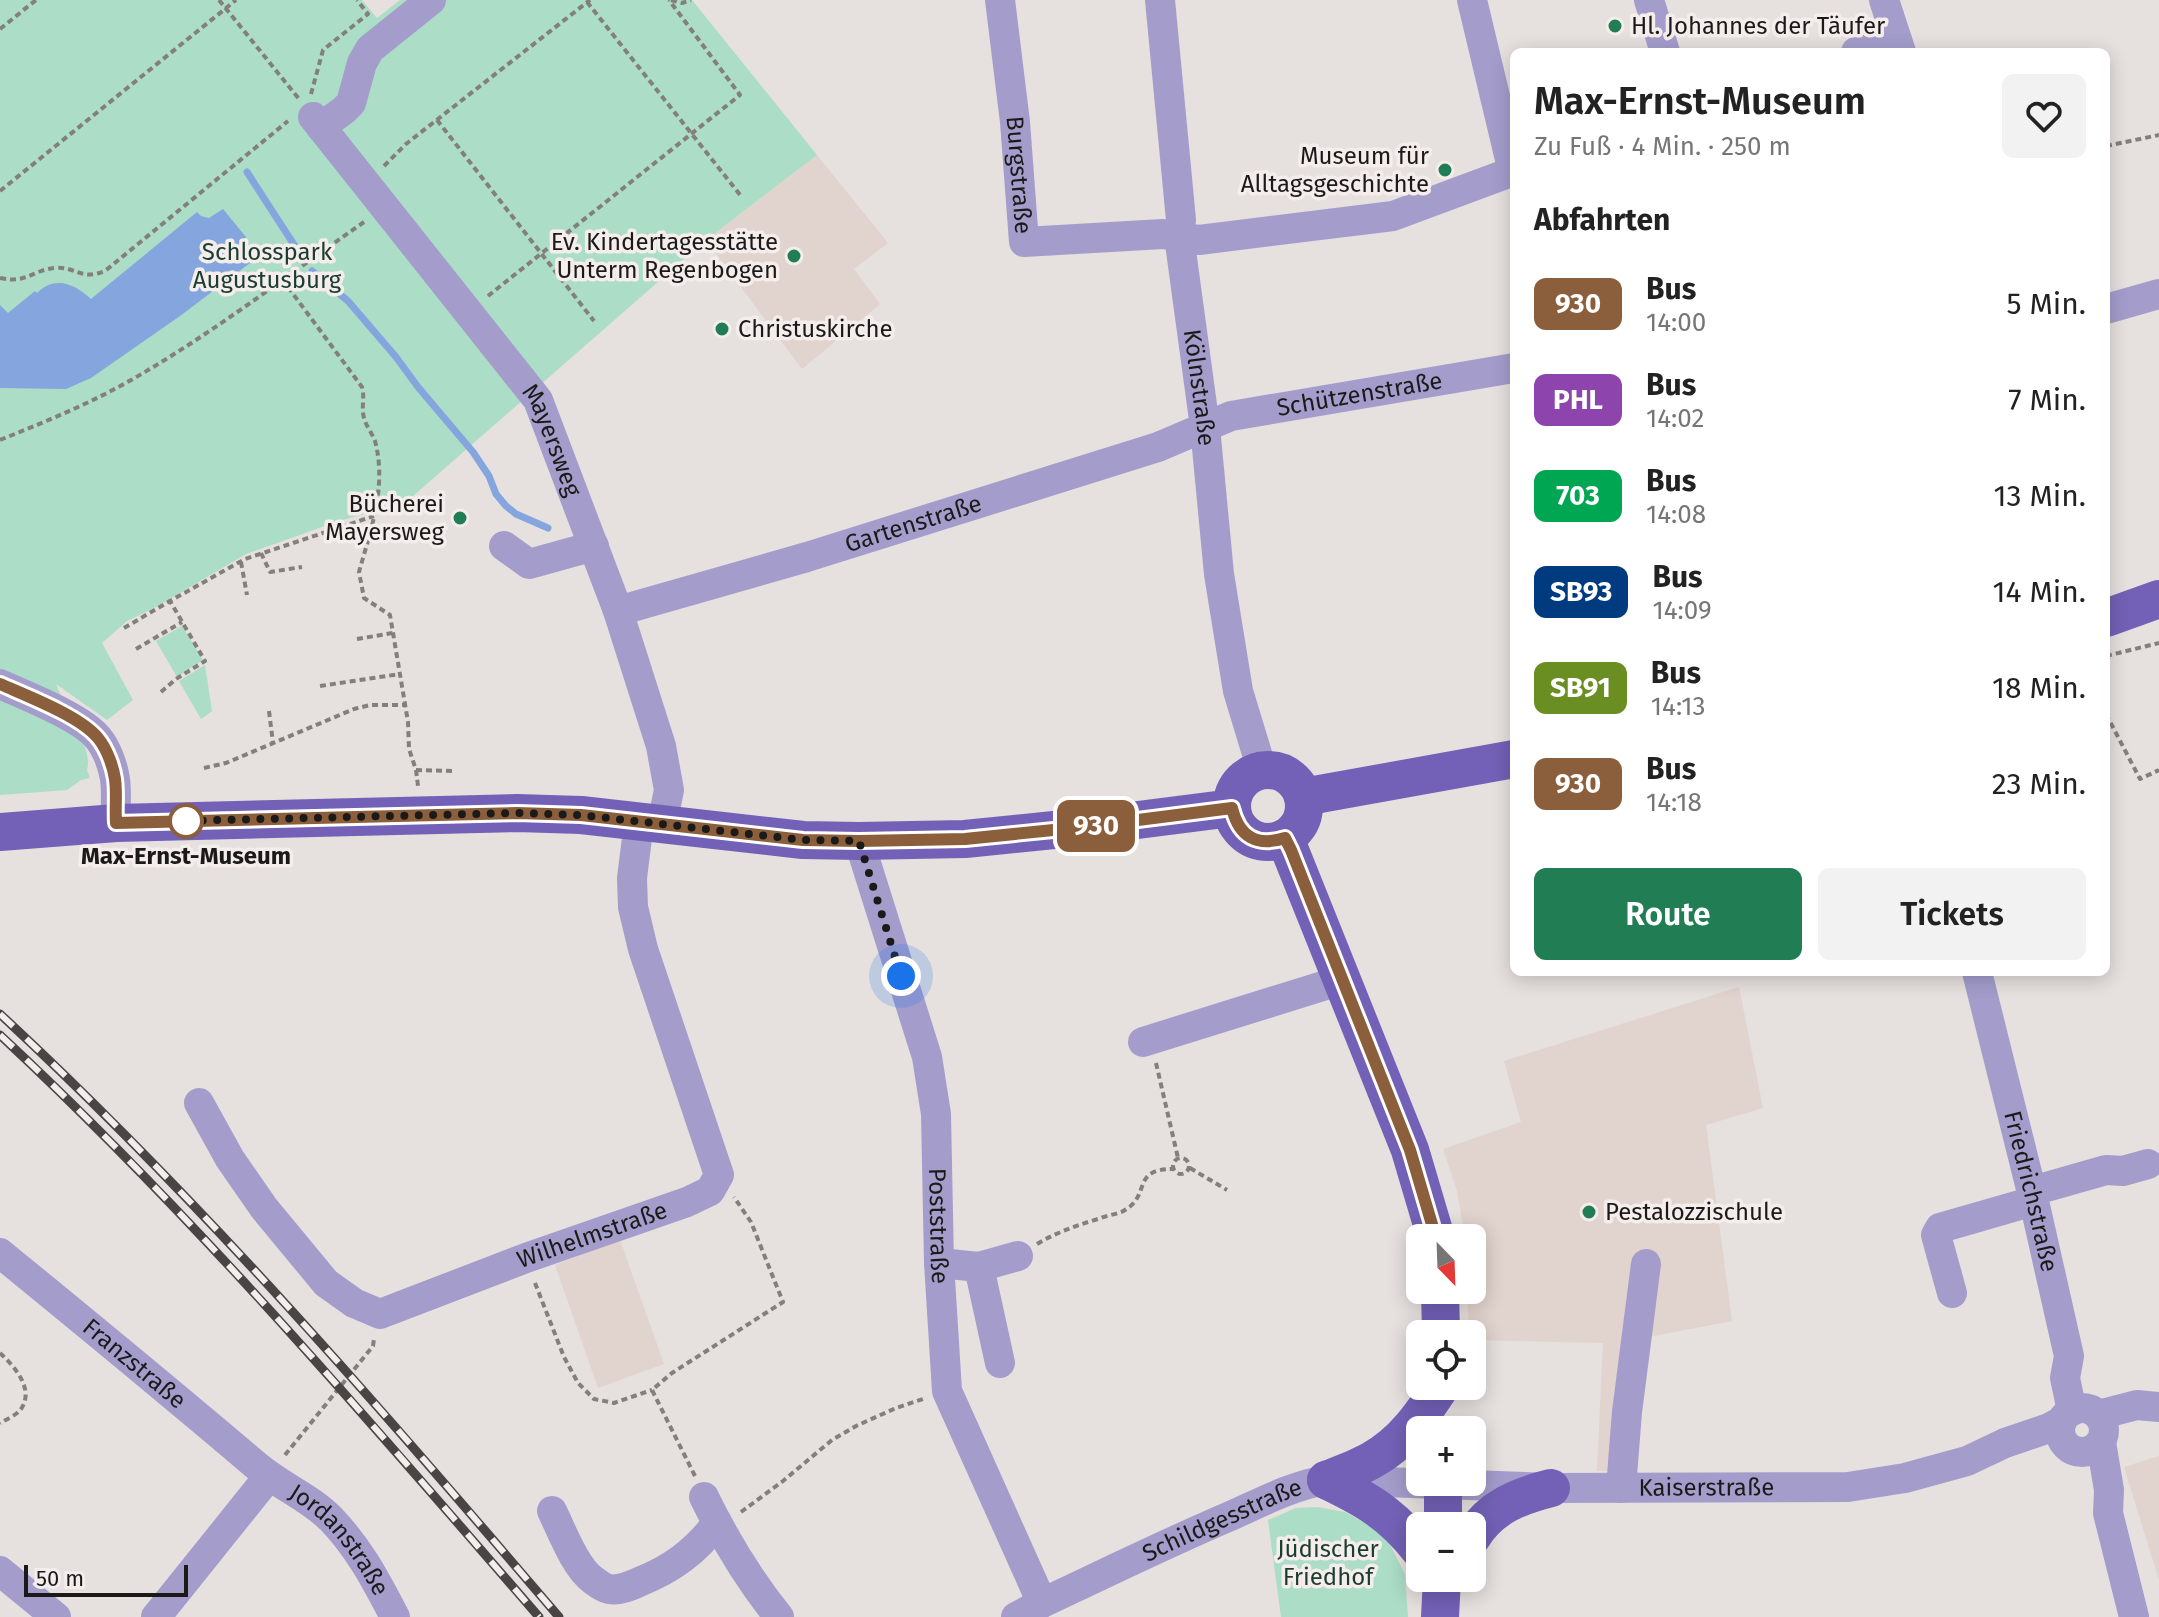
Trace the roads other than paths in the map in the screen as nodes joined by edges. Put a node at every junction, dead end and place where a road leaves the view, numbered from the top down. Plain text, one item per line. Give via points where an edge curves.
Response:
1 (431, 0) edge
2 (1000, 0) edge
3 (1160, 0) edge
4 (1472, 0) edge
5 (1649, 0) edge
6 (1884, 0) edge
7 (1664, 48) edge
8 (1898, 48) edge
9 (1510, 155) edge
10 (1510, 172) edge
11 (1179, 236) junction
12 (2159, 294) edge
13 (2110, 308) edge
14 (1510, 369) edge
15 (1205, 427) junction
16 (504, 546) dead end
17 (594, 546) junction
18 (2159, 599) edge
19 (618, 611) junction
20 (2110, 617) edge
21 (0, 684) edge
22 (1510, 760) edge
23 (1262, 770) junction
24 (1303, 797) junction
25 (1232, 808) junction
26 (116, 823) junction
27 (650, 823) junction
28 (0, 832) edge
29 (1285, 838) junction
30 (859, 841) junction
31 (1978, 976) edge
32 (1342, 980) junction
33 (1153, 1039) road end
34 (199, 1103) dead end
35 (2148, 1164) dead end
36 (2033, 1196) junction
37 (1432, 1224) edge
38 (0, 1253) edge
39 (1018, 1256) road end
40 (939, 1263) junction
41 (1646, 1264) dead end
42 (979, 1267) junction
43 (1952, 1293) dead end
44 (1000, 1363) dead end
45 (1431, 1400) edge
46 (2159, 1409) edge
47 (2083, 1431) junction
48 (269, 1476) junction
49 (1326, 1480) junction
50 (1406, 1483) edge
51 (1486, 1486) edge
52 (1551, 1488) junction
53 (1621, 1488) junction
54 (552, 1511) dead end
55 (1486, 1517) edge
56 (1406, 1534) edge
57 (0, 1571) edge
58 (1029, 1610) edge
59 (56, 1617) edge
60 (156, 1617) edge
61 (395, 1617) edge
62 (779, 1617) edge
63 (2134, 1617) edge

1 - 17 street, Mayersweg via 370,49 351,103 313,117 538,400
2 - 11 street, Burgstraße via 1024,242
3 - 11 street, Kölnstraße
4 - 9 street
5 - 7 street
6 - 8 street
10 - 11 street via 1393,216 1199,240
11 - 15 street, Kölnstraße
12 - 13 street
14 - 15 street, Schützenstraße via 1231,416
15 - 19 street, Gartenstraße via 1127,457
15 - 23 street, Kölnstraße via 1219,574 1238,691
16 - 17 street via 529,564
17 - 19 street, Mayersweg
18 - 20 main road
19 - 27 street, Mayersweg via 661,746 669,790
21 - 26 street via 51,707 98,738 115,778
22 - 24 main road
23 - 24 main road via 1283,773
23 - 25 main road via 1243,779
24 - 29 main road via 1303,816
25 - 29 main road via 1250,837
25 - 30 main road via 965,839
26 - 27 main road via 517,813
26 - 28 main road
27 - 30 main road
27 - 34 street, Wilhelmstraße via 632,878 633,907 719,1175 710,1191 380,1314 326,1283 264,1208
29 - 32 main road
30 - 40 street, Poststraße via 927,1057 936,1114
31 - 36 street, Friedrichstraße
32 - 33 street
32 - 37 main road via 1410,1150
35 - 36 street via 2106,1170
36 - 43 street via 1940,1228 1936,1235
36 - 47 street, Friedrichstraße via 2069,1356 2065,1378
38 - 48 street, Franzstraße
39 - 42 street
40 - 42 street
40 - 58 street, Poststraße via 947,1391
41 - 53 street
42 - 44 street
45 - 49 main road via 1398,1442
46 - 47 street, Kaiserstraße via 2137,1405
47 - 53 street, Kaiserstraße via 2049,1428 1967,1461 1848,1487
47 - 63 street, Friedrichstraße via 2109,1490 2108,1513
48 - 60 street
48 - 61 street, Jordanstraße via 331,1519 363,1557
49 - 50 street, Schildgesstraße
49 - 56 main road via 1366,1499
49 - 58 street, Schildgesstraße via 1290,1489 1203,1527
51 - 52 street, Kaiserstraße
52 - 53 street, Kaiserstraße
52 - 55 main road via 1513,1499
54 - 62 street via 579,1565 609,1589 625,1588 686,1557 704,1541 713,1516
57 - 59 street

